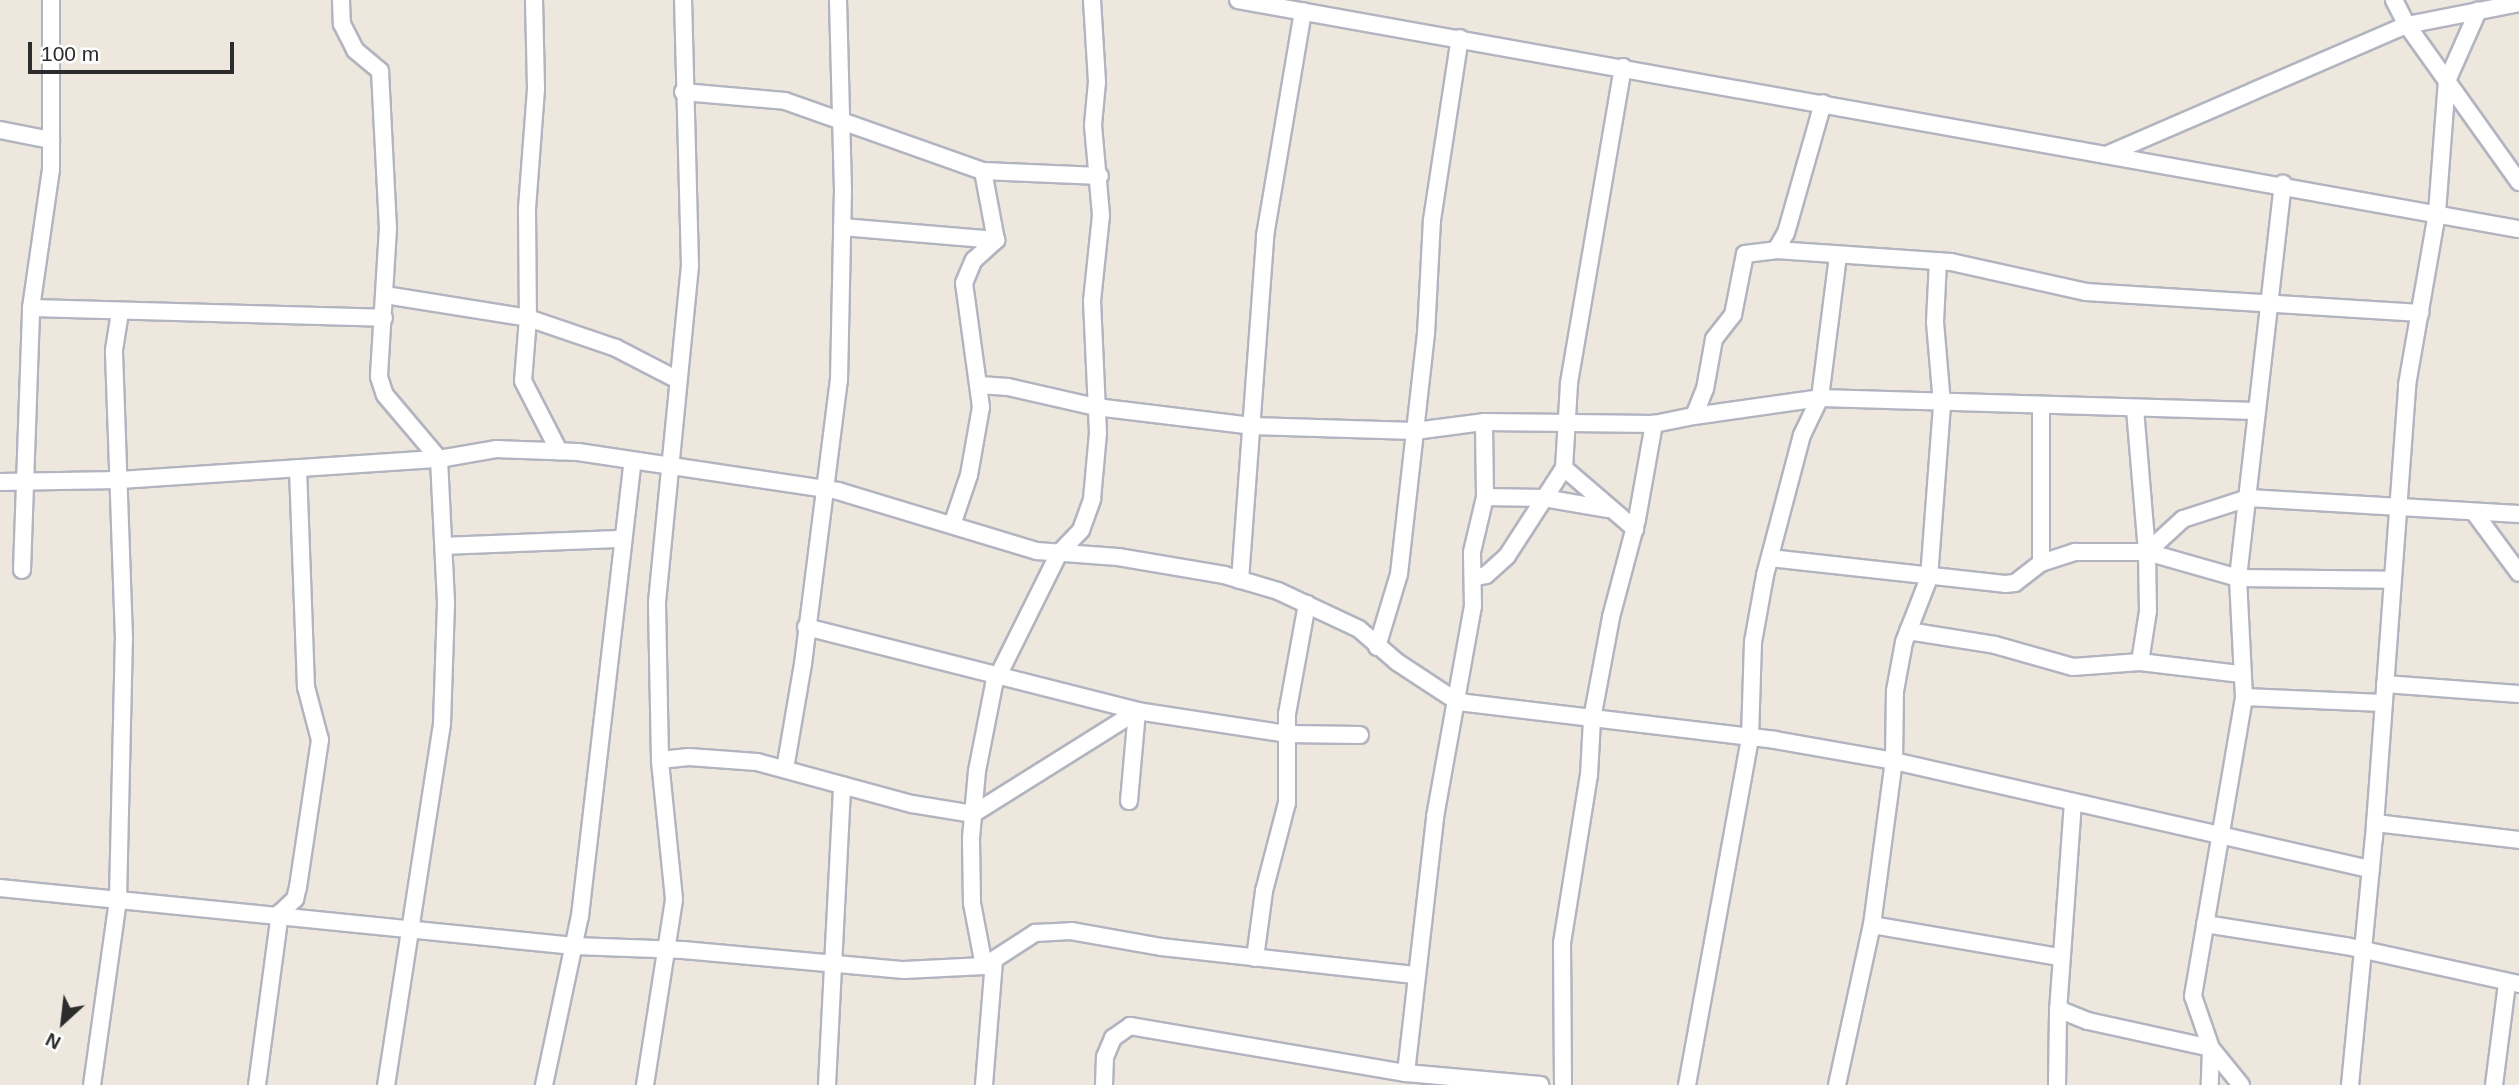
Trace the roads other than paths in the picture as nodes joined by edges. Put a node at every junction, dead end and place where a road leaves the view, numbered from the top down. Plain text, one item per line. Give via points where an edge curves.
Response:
1 (51, 0) edge
2 (341, 0) edge
3 (534, 0) edge
4 (683, 0) edge
5 (838, 0) edge
6 (1092, 0) edge
7 (1238, 0) edge
8 (2394, 0) edge
9 (2519, 4) edge
10 (1303, 11) junction
11 (2478, 11) junction
12 (2407, 25) junction
13 (1460, 38) junction
14 (1623, 67) junction
15 (2446, 81) junction
16 (683, 92) junction
17 (1823, 103) junction
18 (841, 117) junction
19 (0, 130) edge
20 (51, 140) junction
21 (2105, 155) junction
22 (983, 171) junction
23 (1100, 176) junction
24 (2519, 182) edge
25 (2283, 184) junction
26 (2437, 213) junction
27 (842, 227) junction
28 (2515, 228) edge
29 (996, 240) junction
30 (2519, 243) edge
31 (1776, 250) junction
32 (1838, 255) junction
33 (1938, 261) junction
34 (385, 295) junction
35 (2270, 306) junction
36 (31, 308) junction
37 (120, 311) junction
38 (2420, 313) junction
39 (384, 318) junction
40 (528, 318) junction
41 (678, 380) junction
42 (979, 385) junction
43 (1821, 398) junction
44 (1942, 404) junction
45 (1096, 407) junction
46 (2041, 407) junction
47 (2135, 409) junction
48 (2257, 411) junction
49 (1694, 416) junction
50 (1568, 421) junction
51 (1484, 422) junction
52 (1654, 424) junction
53 (1252, 426) junction
54 (1415, 431) junction
55 (559, 451) junction
56 (439, 459) junction
57 (633, 461) junction
58 (668, 467) junction
59 (298, 468) junction
60 (1564, 468) junction
61 (120, 480) junction
62 (0, 482) edge
63 (25, 483) junction
64 (824, 490) junction
65 (1485, 498) junction
66 (1544, 498) junction
67 (2248, 498) junction
68 (2397, 507) junction
69 (1609, 509) junction
70 (2519, 514) edge
71 (2476, 515) junction
72 (952, 525) junction
73 (1635, 529) junction
74 (622, 539) junction
75 (444, 546) junction
76 (2147, 552) junction
77 (1059, 553) junction
78 (1770, 558) junction
79 (2041, 563) junction
80 (22, 570) dead end
81 (2519, 573) edge
82 (1476, 577) junction
83 (1929, 578) junction
84 (2238, 578) junction
85 (1240, 580) junction
86 (2391, 580) junction
87 (1307, 604) junction
88 (806, 627) junction
89 (1908, 631) junction
90 (1377, 647) junction
91 (2140, 662) junction
92 (2241, 674) junction
93 (998, 675) junction
94 (2385, 684) junction
95 (2519, 694) edge
96 (2244, 696) junction
97 (1458, 702) junction
98 (2383, 703) junction
99 (1137, 711) junction
100 (1592, 719) junction
101 (1288, 734) junction
102 (1360, 735) dead end
103 (1751, 737) junction
104 (660, 760) junction
105 (1894, 761) junction
106 (785, 769) junction
107 (842, 785) junction
108 (1129, 801) dead end
109 (2073, 802) junction
110 (973, 814) junction
111 (2375, 823) junction
112 (2221, 838) junction
113 (2519, 840) edge
114 (2371, 869) junction
115 (0, 888) edge
116 (118, 899) junction
117 (280, 913) junction
118 (1872, 925) junction
119 (2205, 925) junction
120 (411, 930) junction
121 (573, 946) junction
122 (668, 949) junction
123 (2361, 950) junction
124 (2059, 957) junction
125 (1255, 958) junction
126 (989, 963) junction
127 (830, 964) junction
128 (1414, 975) junction
129 (2513, 984) edge
130 (2058, 1009) junction
131 (2211, 1048) junction
132 (1406, 1073) junction
133 (92, 1085) edge
134 (257, 1085) edge
135 (386, 1085) edge
136 (544, 1085) edge
137 (645, 1085) edge
138 (827, 1085) edge
139 (984, 1085) edge
140 (1104, 1085) edge
141 (1540, 1085) edge
142 (1563, 1085) edge
143 (1687, 1085) edge
144 (1837, 1085) edge
145 (2057, 1085) edge
146 (2210, 1085) edge
147 (2241, 1085) edge
148 (2350, 1085) edge
149 (2494, 1085) edge

1 - 20 street
2 - 34 street via 342,24 355,50 380,71 388,228
3 - 40 street via 536,89 527,210
4 - 16 street
5 - 18 street
6 - 23 street via 1097,82 1093,125
7 - 10 street
8 - 12 street
9 - 11 street
10 - 13 street
10 - 53 street via 1265,236
11 - 12 street
11 - 15 street
12 - 15 street
12 - 21 street
13 - 14 street
13 - 54 street via 1432,220
14 - 17 street
14 - 50 street via 1569,384
15 - 24 street
15 - 26 street
16 - 18 street via 785,101
16 - 41 street via 691,266
17 - 21 street
17 - 31 street via 1786,233
18 - 22 street
18 - 27 street
19 - 20 street
20 - 36 street
21 - 25 street
22 - 23 street
22 - 29 street
23 - 45 street via 1092,301
25 - 26 street
25 - 35 street
26 - 28 street
26 - 38 street
27 - 29 street
27 - 64 street via 839,380
28 - 30 street
29 - 42 street via 974,260 964,283
31 - 32 street
31 - 49 street via 1745,254 1733,316 1714,339 1705,389
32 - 33 street
32 - 43 street
33 - 35 street via 2047,287 2187,295
33 - 44 street via 1935,322
34 - 39 street
34 - 40 street
35 - 38 street
35 - 48 street
36 - 37 street
36 - 63 street
37 - 39 street
37 - 61 street via 114,350
38 - 68 street via 2407,385
39 - 56 street via 379,377 385,395
40 - 41 street via 616,348
40 - 55 street via 523,381
41 - 58 street
42 - 45 street via 1009,387
42 - 72 street via 981,407 969,475
43 - 44 street
43 - 49 street
43 - 78 street via 1802,435
44 - 46 street via 1989,401
44 - 83 street
45 - 53 street
45 - 77 street via 1092,499 1081,530
46 - 47 street
46 - 79 street
47 - 48 street
47 - 76 street
48 - 67 street
49 - 52 street
50 - 51 street
50 - 52 street
50 - 60 street
51 - 54 street
51 - 65 street
52 - 73 street
53 - 54 street
53 - 85 street
54 - 90 street via 1399,574
55 - 56 street via 497,449
55 - 57 street
56 - 59 street
56 - 75 street
57 - 58 street
57 - 74 street
58 - 64 street
58 - 104 street via 657,602
59 - 61 street
59 - 117 street via 306,687 320,740 298,887 295,899
60 - 66 street
60 - 69 street
61 - 63 street
61 - 116 street via 124,639
62 - 63 street
63 - 80 street
64 - 72 street
64 - 88 street
65 - 66 street
65 - 82 street via 1472,552
66 - 69 street
66 - 82 street via 1507,556 1486,575
67 - 68 street
67 - 76 street via 2183,519
67 - 84 street
68 - 71 street
68 - 86 street
69 - 73 street
70 - 71 street
71 - 81 street
72 - 77 street via 1037,551
73 - 100 street via 1611,617
74 - 75 street
74 - 121 street
75 - 120 street via 442,724
76 - 79 street via 2075,552
76 - 84 street
76 - 91 street via 2148,611
77 - 85 street via 1118,557
77 - 93 street
78 - 83 street
78 - 103 street via 1753,642
79 - 83 street via 2015,583
82 - 97 street
83 - 89 street
84 - 86 street
84 - 92 street
85 - 87 street
86 - 94 street
87 - 90 street via 1359,629
87 - 101 street via 1293,665
88 - 93 street
88 - 106 street
89 - 91 street via 1995,645 2073,667
89 - 105 street via 1895,691
90 - 97 street
91 - 92 street
92 - 96 street
93 - 99 street
93 - 110 street via 977,771
94 - 95 street
94 - 98 street
96 - 98 street
96 - 112 street
97 - 100 street
97 - 128 street via 1435,817
98 - 111 street
99 - 101 street
99 - 108 street
99 - 110 street
100 - 103 street
100 - 142 street via 1589,775 1562,943
101 - 102 street
101 - 125 street via 1287,803 1264,891
103 - 105 street
103 - 143 street
104 - 106 street via 689,757
104 - 122 street via 672,841 674,899
105 - 109 street
105 - 118 street
106 - 107 street
107 - 110 street
107 - 127 street
109 - 112 street
109 - 124 street
110 - 126 street via 972,903
111 - 113 street
111 - 114 street
112 - 114 street
112 - 119 street
114 - 123 street
115 - 116 street
116 - 117 street
116 - 133 street
117 - 120 street
117 - 134 street
118 - 124 street
118 - 144 street
119 - 123 street
119 - 131 street via 2193,996
120 - 121 street
120 - 135 street
121 - 122 street
121 - 136 street
122 - 127 street
122 - 137 street
123 - 129 street
123 - 148 street
124 - 130 street
125 - 126 street via 1071,931 1035,933
125 - 128 street
126 - 127 street via 904,970
126 - 139 street
127 - 138 street
128 - 132 street
129 - 149 street
130 - 131 street via 2088,1021
130 - 145 street
131 - 146 street
131 - 147 street
132 - 140 street via 1130,1026 1113,1038 1105,1057
132 - 141 street

